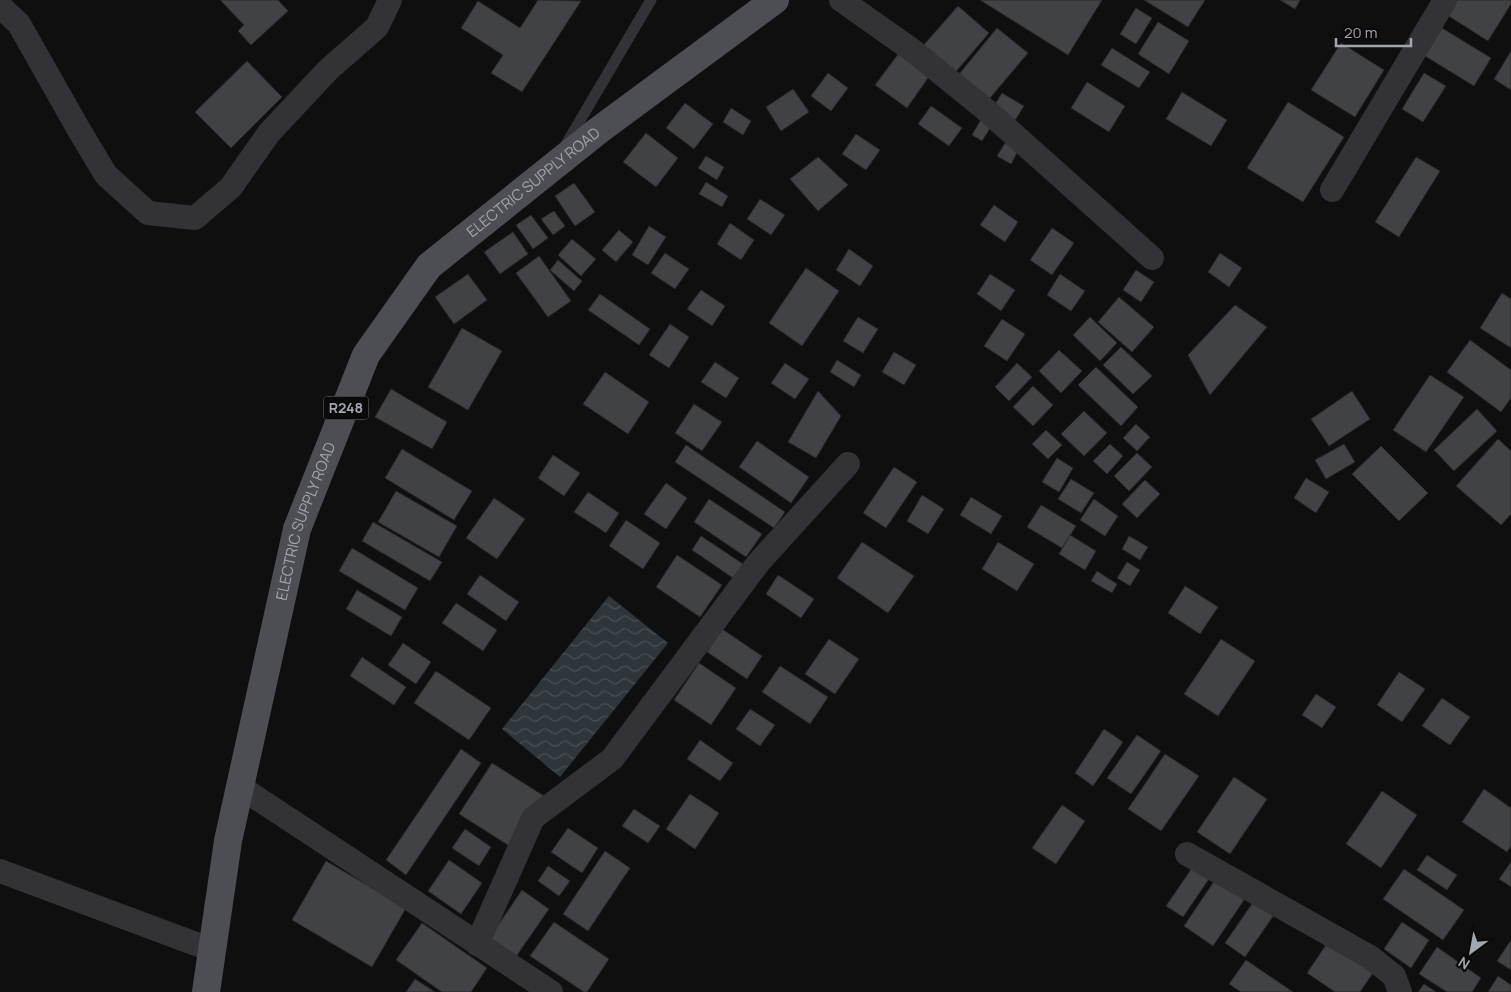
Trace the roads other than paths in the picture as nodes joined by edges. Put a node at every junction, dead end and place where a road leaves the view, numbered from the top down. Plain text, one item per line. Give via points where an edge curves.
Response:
1 (390, 0) edge
2 (651, 0) edge
3 (775, 0) edge
4 (841, 0) edge
5 (1445, 0) edge
6 (0, 6) edge
7 (553, 167) junction
8 (1332, 190) dead end
9 (1152, 258) dead end
10 (848, 464) dead end
11 (240, 787) junction
12 (1186, 854) dead end
13 (0, 871) edge
14 (478, 944) junction
15 (212, 950) junction
16 (206, 992) edge
17 (551, 992) edge
18 (1400, 992) edge

1 - 6 street via 377,27 328,70 269,133 231,188 195,218 148,213 106,175 19,24
2 - 7 lane
3 - 7 main road, ELECTRIC SUPPLY ROAD / R248
4 - 9 street via 912,50 985,109
5 - 8 street
7 - 11 main road, ELECTRIC SUPPLY ROAD / R248 via 429,266 366,356 297,529
10 - 14 street via 759,562 612,759 533,818
11 - 14 street
11 - 15 main road, ELECTRIC SUPPLY ROAD / R248 via 228,841
12 - 18 street via 1370,957 1394,976
13 - 15 street
14 - 17 street
15 - 16 main road, ELECTRIC SUPPLY ROAD / R248

